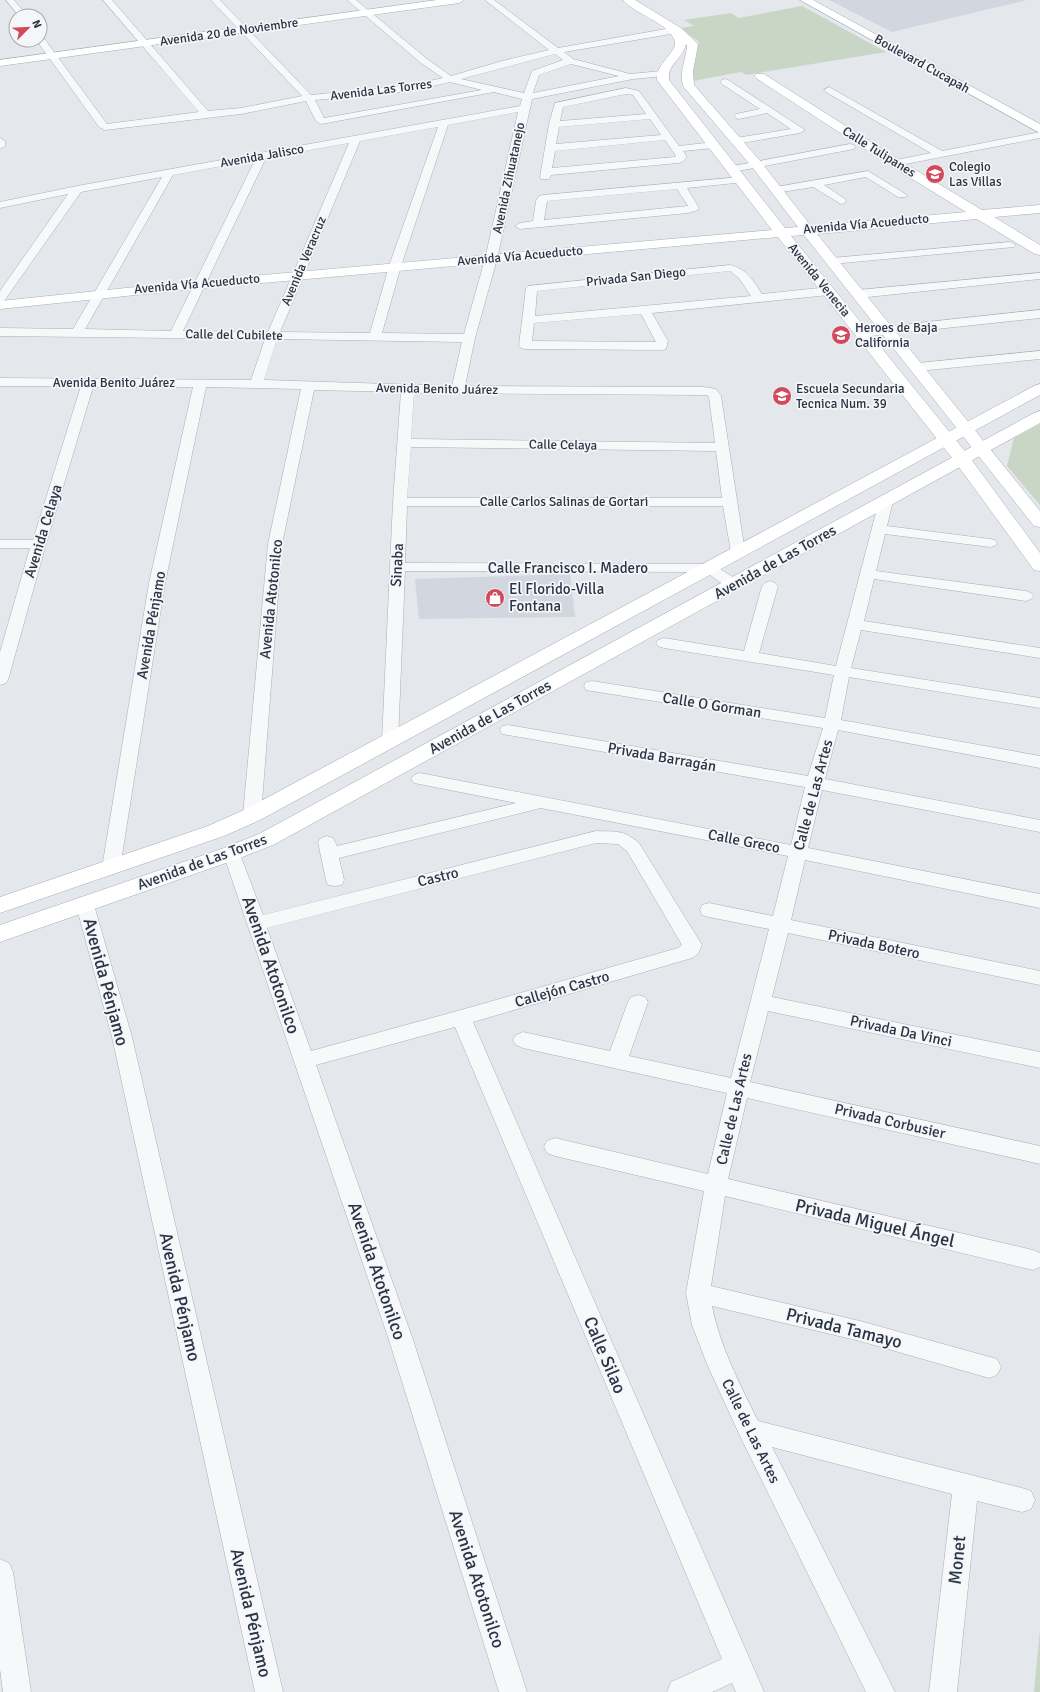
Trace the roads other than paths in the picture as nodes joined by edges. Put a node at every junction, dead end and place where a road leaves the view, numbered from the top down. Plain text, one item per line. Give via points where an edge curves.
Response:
1 (107, 0) edge
2 (215, 0) edge
3 (351, 0) edge
4 (458, 0) edge
5 (489, 0) edge
6 (628, 0) edge
7 (805, 0) edge
8 (819, 0) edge
9 (365, 12) junction
10 (673, 29) junction
11 (243, 30) junction
12 (144, 44) junction
13 (47, 48) edge
14 (555, 51) junction
15 (53, 56) junction
16 (670, 59) junction
17 (692, 60) junction
18 (570, 61) junction
19 (0, 63) edge
20 (505, 63) junction
21 (535, 72) junction
22 (661, 74) junction
23 (632, 76) junction
24 (760, 76) dead end
25 (450, 79) junction
26 (725, 82) dead end
27 (411, 88) junction
28 (495, 90) junction
29 (829, 90) dead end
30 (527, 97) junction
31 (309, 98) junction
32 (424, 102) junction
33 (524, 108) junction
34 (768, 110) junction
35 (1033, 113) dead end
36 (206, 114) junction
37 (652, 116) junction
38 (739, 116) dead end
39 (444, 122) junction
40 (554, 124) junction
41 (1040, 129) edge
42 (1040, 135) edge
43 (668, 137) junction
44 (356, 139) junction
45 (0, 141) edge
46 (736, 141) junction
47 (714, 145) junction
48 (0, 146) edge
49 (850, 147) dead end
50 (550, 148) junction
51 (676, 149) junction
52 (940, 154) junction
53 (261, 156) junction
54 (895, 163) junction
55 (756, 165) junction
56 (169, 173) junction
57 (737, 175) junction
58 (814, 183) junction
59 (680, 186) junction
60 (77, 190) junction
61 (776, 190) junction
62 (902, 195) dead end
63 (841, 201) dead end
64 (0, 205) edge
65 (1040, 209) edge
66 (979, 214) junction
67 (538, 224) junction
68 (520, 226) dead end
69 (806, 229) junction
70 (781, 232) junction
71 (1010, 245) dead end
72 (1040, 251) edge
73 (491, 259) junction
74 (832, 261) junction
75 (395, 266) junction
76 (298, 274) junction
77 (1037, 279) edge
78 (199, 284) junction
79 (829, 291) junction
80 (100, 293) junction
81 (858, 294) junction
82 (758, 298) junction
83 (0, 299) edge
84 (0, 305) edge
85 (645, 310) junction
86 (1040, 314) edge
87 (528, 320) junction
88 (888, 330) junction
89 (0, 332) edge
90 (862, 332) junction
91 (76, 334) junction
92 (175, 334) junction
93 (272, 336) junction
94 (375, 336) junction
95 (469, 338) junction
96 (1040, 355) edge
97 (918, 367) junction
98 (0, 382) edge
99 (88, 383) junction
100 (200, 384) junction
101 (256, 384) junction
102 (308, 386) junction
103 (408, 389) junction
104 (1040, 389) edge
105 (458, 390) junction
106 (1040, 416) edge
107 (966, 430) junction
108 (946, 440) junction
109 (404, 443) junction
110 (723, 446) junction
111 (981, 449) junction
112 (962, 459) junction
113 (886, 501) junction
114 (400, 502) junction
115 (728, 502) junction
116 (1040, 522) edge
117 (878, 529) junction
118 (990, 543) dead end
119 (0, 544) edge
120 (39, 544) junction
121 (738, 552) junction
122 (1040, 566) edge
123 (397, 567) junction
124 (709, 568) junction
125 (868, 574) junction
126 (734, 584) junction
127 (770, 586) dead end
128 (1026, 596) dead end
129 (855, 624) junction
130 (664, 643) dead end
131 (1040, 653) edge
132 (750, 657) junction
133 (843, 672) junction
134 (0, 680) edge
135 (592, 686) dead end
136 (1040, 703) edge
137 (832, 724) junction
138 (508, 730) dead end
139 (390, 741) junction
140 (1040, 762) edge
141 (420, 779) dead end
142 (815, 783) junction
143 (541, 802) junction
144 (252, 815) junction
145 (1040, 826) edge
146 (622, 838) joint
147 (799, 852) junction
148 (232, 853) junction
149 (111, 868) junction
150 (335, 880) dead end
151 (1040, 901) edge
152 (0, 905) edge
153 (85, 905) junction
154 (709, 910) dead end
155 (256, 924) junction
156 (780, 925) junction
157 (0, 934) edge
158 (1040, 978) edge
159 (638, 1002) dead end
160 (761, 1002) junction
161 (461, 1018) junction
162 (523, 1040) dead end
163 (304, 1060) junction
164 (1040, 1060) edge
165 (618, 1061) junction
166 (740, 1088) junction
167 (555, 1147) dead end
168 (1040, 1155) edge
169 (716, 1185) junction
170 (1033, 1260) dead end
171 (698, 1293) junction
172 (988, 1367) dead end
173 (750, 1430) junction
174 (966, 1486) junction
175 (1022, 1500) dead end
176 (0, 1572) edge
177 (738, 1666) junction
178 (17, 1692) edge
179 (269, 1692) edge
180 (513, 1692) edge
181 (681, 1692) edge
182 (750, 1692) edge
183 (880, 1692) edge
184 (943, 1692) edge

1 - 12 street
2 - 11 street
3 - 9 street
4 - 9 main road, Avenida 20 de Noviembre
5 - 14 street
6 - 10 main road
7 - 41 main road, Boulevard Cucapah
8 - 35 main road, Boulevard Cucapah
9 - 11 main road, Avenida 20 de Noviembre
9 - 25 street
10 - 14 street, Avenida Las Torres
10 - 16 main road via 681,44 677,53
10 - 17 main road, Avenida Venecia via 693,45
11 - 12 main road, Avenida 20 de Noviembre
11 - 31 street
12 - 15 main road, Avenida 20 de Noviembre
12 - 36 street
13 - 15 street
14 - 18 street
14 - 20 street, Avenida Las Torres
15 - 19 main road, Avenida 20 de Noviembre
15 - 36 street, Avenida Las Torres via 102,125 106,127
16 - 17 main road
16 - 22 main road
17 - 46 main road, Avenida Venecia via 687,77 689,86
18 - 21 street
18 - 23 street
20 - 21 street
20 - 25 street, Avenida Las Torres
21 - 30 street, Avenida Zihuatanejo
22 - 23 street
22 - 47 main road, Avenida Venecia via 669,89
23 - 30 street
24 - 54 main road, Calle Tulipanes
25 - 27 street, Avenida Las Torres
25 - 28 street
26 - 34 street
27 - 31 street, Avenida Las Torres
27 - 32 street
28 - 30 street
28 - 32 street
29 - 52 street
30 - 33 street, Avenida Zihuatanejo
31 - 32 street via 321,121
31 - 36 street, Avenida Las Torres
33 - 39 street, Avenida Jalisco
33 - 73 street, Avenida Zihuatanejo
34 - 38 street
34 - 46 street via 800,130
37 - 40 street
37 - 40 street via 636,93 626,91 560,104
37 - 43 street
39 - 44 street, Avenida Jalisco
39 - 75 street
40 - 50 street
42 - 52 street
43 - 50 street
43 - 51 street
44 - 53 street, Avenida Jalisco
44 - 76 street, Avenida Veracruz
45 - 48 street
46 - 55 main road, Avenida Venecia
47 - 51 street
47 - 57 main road, Avenida Venecia
49 - 55 street
50 - 51 street via 546,175 681,159
52 - 54 street
53 - 56 street, Avenida Jalisco
53 - 78 street
54 - 66 main road, Calle Tulipanes
55 - 57 street
55 - 61 main road, Avenida Venecia
56 - 60 street, Avenida Jalisco
56 - 80 street
57 - 59 street
57 - 70 main road, Avenida Venecia
58 - 61 street
58 - 62 street via 868,174
58 - 63 street
59 - 67 street via 543,198
59 - 67 street via 694,208
60 - 64 street, Avenida Jalisco
60 - 83 street
61 - 69 main road, Avenida Venecia
65 - 66 main road, Avenida Vía Acueducto
66 - 69 main road, Avenida Vía Acueducto
66 - 72 main road, Calle Tulipanes
67 - 68 street
69 - 70 main road, Avenida Vía Acueducto
69 - 74 main road, Avenida Venecia
70 - 73 main road, Avenida Vía Acueducto
70 - 79 main road, Avenida Venecia
71 - 74 street
73 - 75 main road, Avenida Vía Acueducto
73 - 95 street, Avenida Zihuatanejo
74 - 81 main road, Avenida Venecia
75 - 76 main road, Avenida Vía Acueducto
75 - 94 street
76 - 78 main road, Avenida Vía Acueducto
76 - 93 street, Avenida Veracruz
77 - 81 street
78 - 80 main road, Avenida Vía Acueducto
78 - 92 street
79 - 82 street
79 - 90 main road, Avenida Venecia
80 - 84 main road, Avenida Vía Acueducto
80 - 91 street
81 - 88 main road, Avenida Venecia
82 - 85 street
82 - 87 street, Privada San Diego via 740,271 730,268 532,288
85 - 87 street
85 - 87 street, Privada San Diego via 662,341 662,346 525,345
86 - 88 street
88 - 90 street
88 - 97 main road, Avenida Venecia
89 - 91 street, Calle del Cubilete
90 - 108 main road, Avenida Venecia
91 - 92 street, Calle del Cubilete
92 - 93 street, Calle del Cubilete
93 - 94 street, Calle del Cubilete
93 - 101 street, Avenida Veracruz
94 - 95 street, Calle del Cubilete
95 - 105 street, Avenida Zihuatanejo
96 - 97 street
97 - 107 main road, Avenida Venecia
98 - 99 street, Avenida Benito Juárez
99 - 100 street, Avenida Benito Juárez
99 - 120 street, Avenida Celaya
100 - 101 street, Avenida Benito Juárez
100 - 149 street, Avenida Pénjamo via 157,582
101 - 102 street, Avenida Benito Juárez
102 - 103 street, Avenida Benito Juárez
102 - 144 street, Avenida Atotonilco via 275,544
103 - 105 street, Avenida Benito Juárez
103 - 109 street, Sinaba
104 - 107 main road, Avenida de Las Torres
105 - 110 street, Avenida Benito Juárez via 703,390 715,396
106 - 111 main road, Avenida de Las Torres
107 - 108 main road, Avenida de Las Torres
107 - 111 main road, Avenida Venecia
108 - 112 main road, Avenida Venecia
108 - 121 main road, Avenida de Las Torres
109 - 110 street, Calle Celaya
109 - 114 street, Sinaba
110 - 115 street, Avenida Benito Juárez
111 - 112 main road, Avenida de Las Torres
111 - 116 main road, Avenida Venecia
112 - 113 main road, Avenida de Las Torres
112 - 122 main road, Avenida Venecia
113 - 117 street, Calle de Las Artes
113 - 126 main road, Avenida de Las Torres
114 - 115 street, Calle Carlos Salinas de Gortari
114 - 123 street, Sinaba
115 - 121 street, Avenida Benito Juárez
117 - 118 street
117 - 125 street, Calle de Las Artes
119 - 120 street
120 - 134 street, Avenida Celaya
121 - 124 main road, Avenida de Las Torres
123 - 124 street, Calle Francisco I. Madero
123 - 139 street, Sinaba
124 - 126 street
124 - 139 main road, Avenida de Las Torres
125 - 128 street
125 - 129 street, Calle de Las Artes
126 - 148 main road, Avenida de Las Torres via 267,839
127 - 132 street
129 - 131 street
129 - 133 street, Calle de Las Artes
130 - 132 street
132 - 133 street
133 - 136 street
133 - 137 street, Calle de Las Artes
135 - 137 street, Calle O Gorman
137 - 140 street, Calle O Gorman
137 - 142 street, Calle de Las Artes
138 - 142 street, Privada Barragán
139 - 144 main road, Avenida de Las Torres
141 - 143 street, Calle Greco
142 - 145 street, Privada Barragán
142 - 147 street, Calle de Las Artes
143 - 147 street, Calle Greco
143 - 150 street, Calle Greco via 328,848
144 - 149 main road, Avenida de Las Torres via 216,831
146 - 155 street, Castro via 596,837
146 - 161 street, Callejón Castro via 633,847 692,945 690,949 685,953
147 - 151 street, Calle Greco
147 - 156 street, Calle de Las Artes
148 - 153 main road, Avenida de Las Torres
148 - 155 street, Avenida Atotonilco
149 - 152 main road, Avenida de Las Torres
153 - 157 main road, Avenida de Las Torres
153 - 179 street, Avenida Pénjamo via 122,1037
154 - 156 street, Privada Botero
155 - 163 street, Avenida Atotonilco
156 - 158 street, Privada Botero
156 - 160 street, Calle de Las Artes
159 - 165 street
160 - 164 street, Privada Da Vinci
160 - 166 street, Calle de Las Artes
161 - 163 street, Callejón Castro
161 - 177 street, Calle Silao
162 - 165 street, Privada Corbusier
163 - 180 street, Avenida Atotonilco via 401,1340
165 - 166 street, Privada Corbusier
166 - 168 street, Privada Corbusier
166 - 169 street, Calle de Las Artes
167 - 169 street, Privada Miguel Ángel
169 - 170 street, Privada Miguel Ángel
169 - 171 street, Calle de Las Artes
171 - 172 street, Privada Tamayo via 860,1331
171 - 173 street, Calle de Las Artes via 704,1325 716,1358
173 - 174 street
173 - 183 street, Calle de Las Artes
174 - 175 street
174 - 184 street, Monet
176 - 178 street
177 - 181 street
177 - 182 street, Calle Silao

